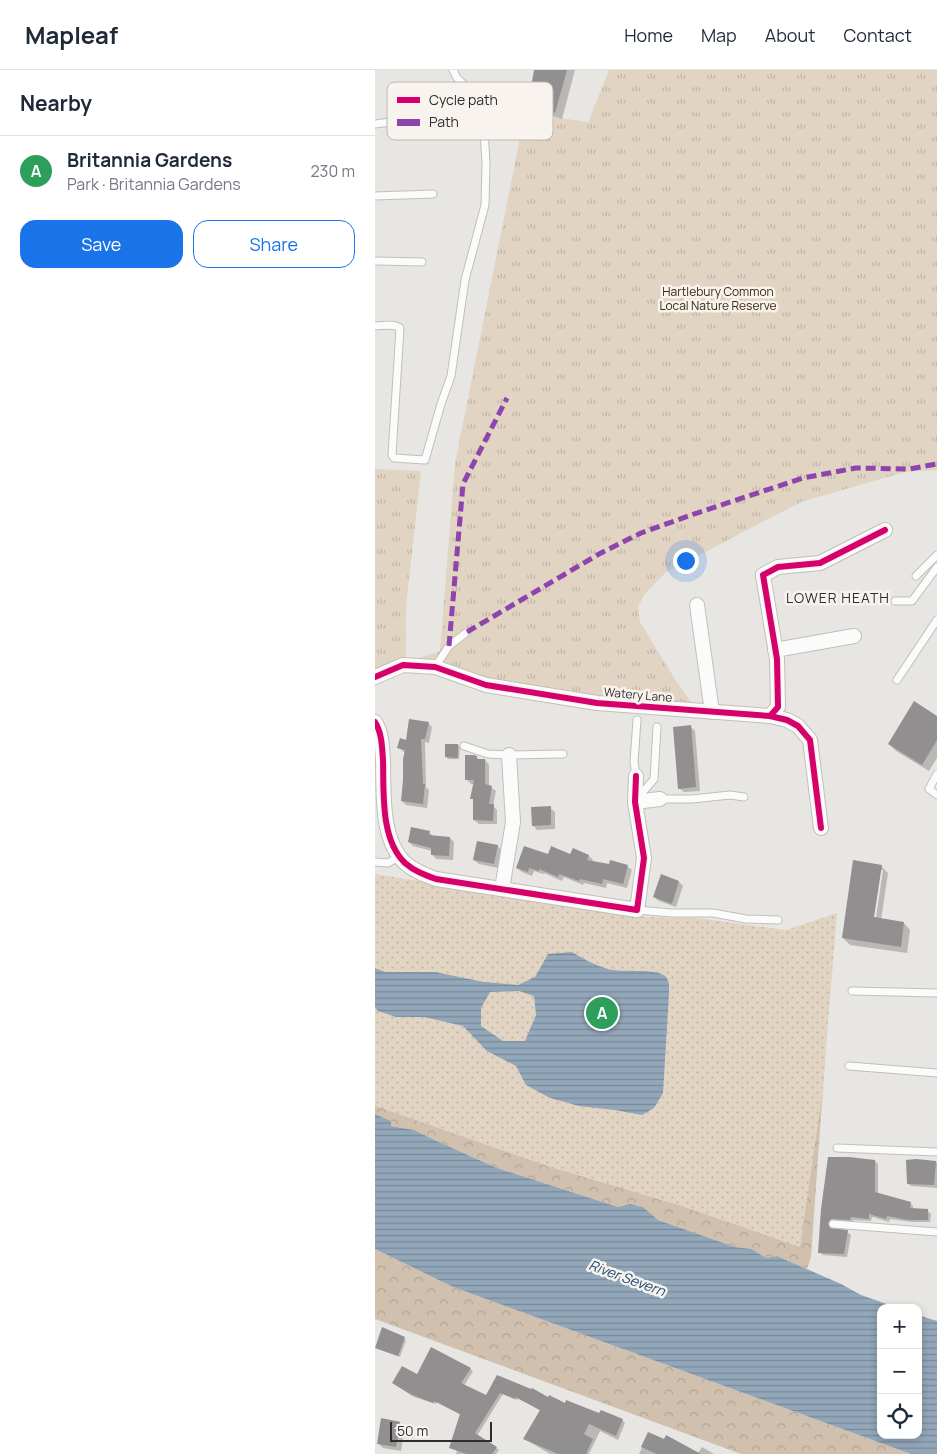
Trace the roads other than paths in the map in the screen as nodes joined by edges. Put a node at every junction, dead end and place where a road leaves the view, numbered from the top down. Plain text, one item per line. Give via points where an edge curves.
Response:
1 (453, 70) edge
2 (461, 82) edge
3 (485, 140) edge
4 (433, 194) dead end
5 (375, 196) edge
6 (375, 261) edge
7 (422, 262) dead end
8 (375, 326) edge
9 (885, 530) dead end
10 (937, 554) edge
11 (937, 567) edge
12 (916, 576) dead end
13 (895, 601) dead end
14 (697, 605) dead end
15 (937, 620) edge
16 (467, 632) dead end
17 (854, 636) dead end
18 (775, 650) junction
19 (435, 667) junction
20 (375, 677) edge
21 (897, 680) dead end
22 (712, 712) junction
23 (770, 716) junction
24 (637, 720) dead end
25 (375, 722) edge
26 (657, 727) dead end
27 (464, 746) dead end
28 (563, 754) dead end
29 (509, 755) junction
30 (937, 774) edge
31 (636, 776) joint
32 (937, 795) edge
33 (744, 797) dead end
34 (660, 799) joint
35 (635, 802) junction
36 (821, 828) dead end
37 (400, 856) junction
38 (375, 862) edge
39 (503, 889) junction
40 (637, 910) junction
41 (778, 920) dead end
42 (851, 991) dead end
43 (937, 993) edge
44 (849, 1066) dead end
45 (937, 1072) edge
46 (837, 1148) dead end
47 (937, 1152) edge
48 (833, 1224) dead end
49 (937, 1232) edge

1 - 2 lane
3 - 8 lane via 485,205 465,280 451,376 425,460 393,458 400,328
4 - 5 lane
6 - 7 lane
9 - 18 street via 820,563 778,567 763,575
10 - 12 lane
11 - 13 lane via 912,601
14 - 22 street
15 - 21 lane
16 - 19 lane via 449,646
17 - 18 street
18 - 23 street via 778,707
19 - 20 street, Watery Lane via 403,665
19 - 22 street, Watery Lane via 486,685 597,703
22 - 23 street, Watery Lane
23 - 36 street, Watery Lane via 798,726 810,740
24 - 31 lane
25 - 37 street via 382,744 387,825
26 - 35 lane via 654,779
27 - 29 lane via 488,754
28 - 29 lane
29 - 39 street via 513,822
30 - 32 lane via 929,789
31 - 35 street
33 - 34 lane
34 - 35 street
35 - 40 street via 644,858
37 - 38 lane via 387,864
37 - 39 street via 422,874 436,879
39 - 40 street
40 - 41 lane
42 - 43 lane
44 - 45 lane
46 - 47 lane
48 - 49 lane

